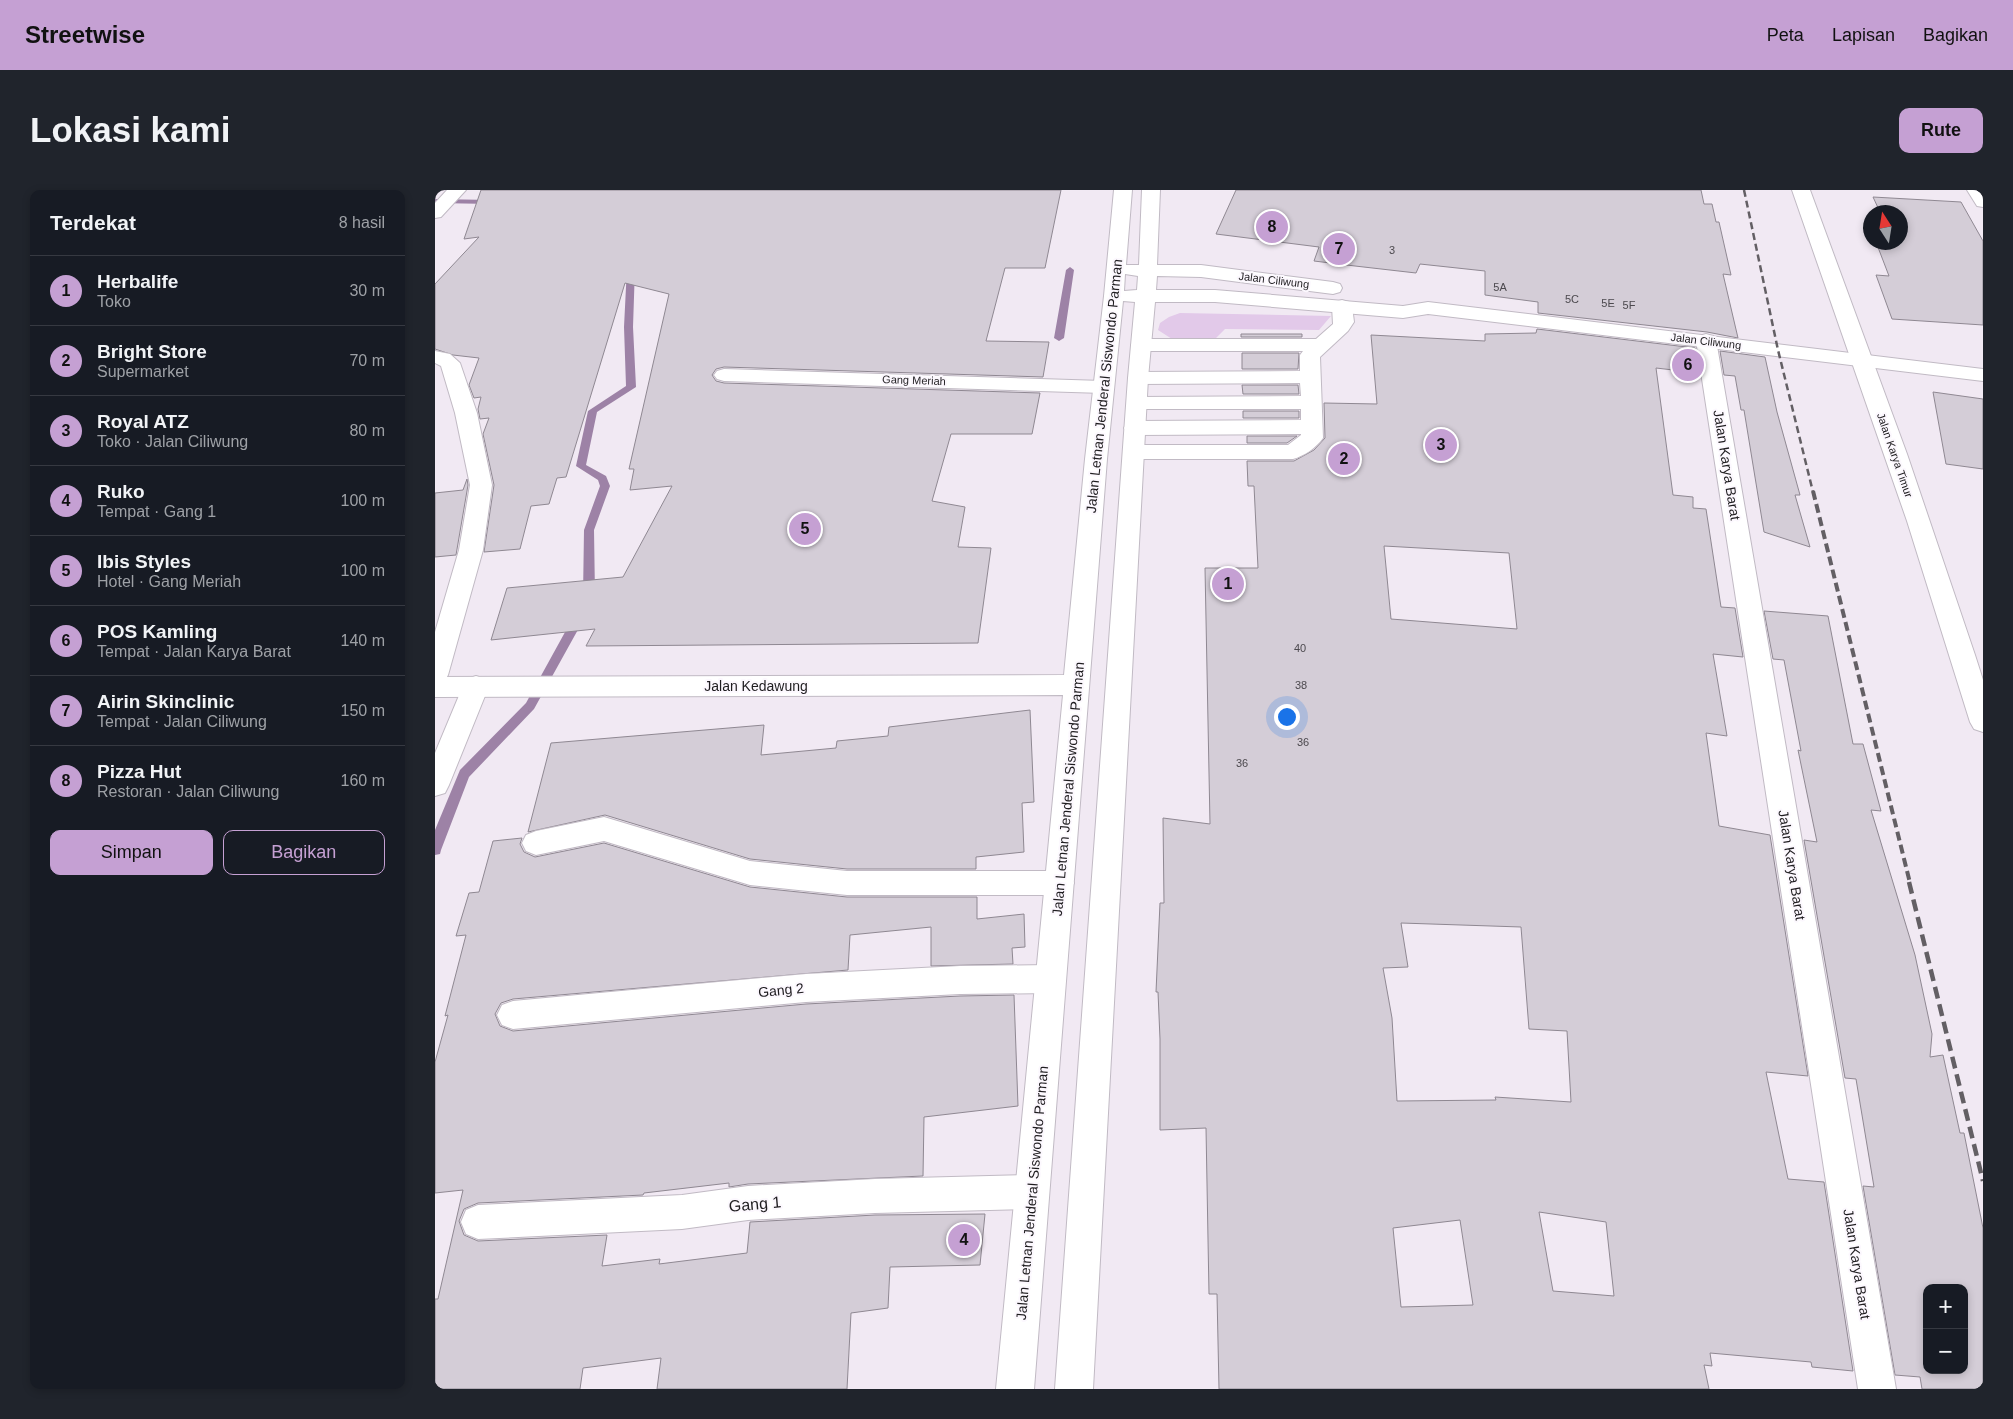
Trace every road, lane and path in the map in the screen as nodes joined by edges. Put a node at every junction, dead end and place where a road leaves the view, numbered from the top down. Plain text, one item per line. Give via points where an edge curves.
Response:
1 (1123, 190) edge
2 (1151, 190) edge
3 (1801, 190) edge
4 (1976, 190) edge
5 (1983, 202) edge
6 (1115, 283) junction
7 (1147, 283) junction
8 (1342, 306) junction
9 (1428, 308) junction
10 (1706, 340) junction
11 (435, 357) edge
12 (1863, 360) junction
13 (724, 375) dead end
14 (1983, 375) edge
15 (1312, 385) junction
16 (1103, 387) junction
17 (1138, 393) junction
18 (435, 675) edge
19 (476, 686) junction
20 (1077, 686) junction
21 (435, 687) edge
22 (1983, 722) edge
23 (435, 785) edge
24 (536, 843) dead end
25 (1059, 883) junction
26 (1050, 979) junction
27 (513, 1015) dead end
28 (1032, 1192) junction
29 (478, 1222) dead end
30 (1015, 1389) edge
31 (1074, 1389) edge
32 (1877, 1389) edge

1 - 6 main road, Jalan Letnan Jenderal Siswondo Parman
2 - 7 main road
3 - 12 main road, Jalan Karya Timur
4 - 5 main road
6 - 7 main road, Jalan Ciliwung
6 - 7 main road, Jalan Ciliwung
6 - 16 main road, Jalan Letnan Jenderal Siswondo Parman
7 - 8 main road, Jalan Ciliwung via 1215,296
7 - 9 main road, Jalan Ciliwung via 1201,271 1411,298
7 - 17 main road
8 - 9 main road, Jalan Ciliwung via 1403,312
8 - 15 main road via 1344,322
9 - 10 main road, Jalan Ciliwung
10 - 12 main road, Jalan Ciliwung
10 - 32 main road, Jalan Karya Barat
11 - 18 main road via 450,363 466,413 481,485 471,550
12 - 14 main road, Jalan Ciliwung
12 - 22 main road, Jalan Karya Timur via 1946,600
13 - 16 main road, Gang Meriah
15 - 17 main road
15 - 17 main road
15 - 17 main road
15 - 17 main road via 1312,438 1293,452
16 - 20 main road, Jalan Letnan Jenderal Siswondo Parman
17 - 31 main road
19 - 20 main road, Jalan Kedawung
19 - 21 main road, Jalan Kedawung
19 - 23 main road
20 - 25 main road, Jalan Letnan Jenderal Siswondo Parman
24 - 25 main road via 604,828 751,873 847,883
25 - 26 main road, Jalan Letnan Jenderal Siswondo Parman
26 - 27 main road, Gang 2 via 805,988
26 - 28 main road, Jalan Letnan Jenderal Siswondo Parman
28 - 29 main road, Gang 1 via 749,1203 682,1212
28 - 30 main road, Jalan Letnan Jenderal Siswondo Parman

